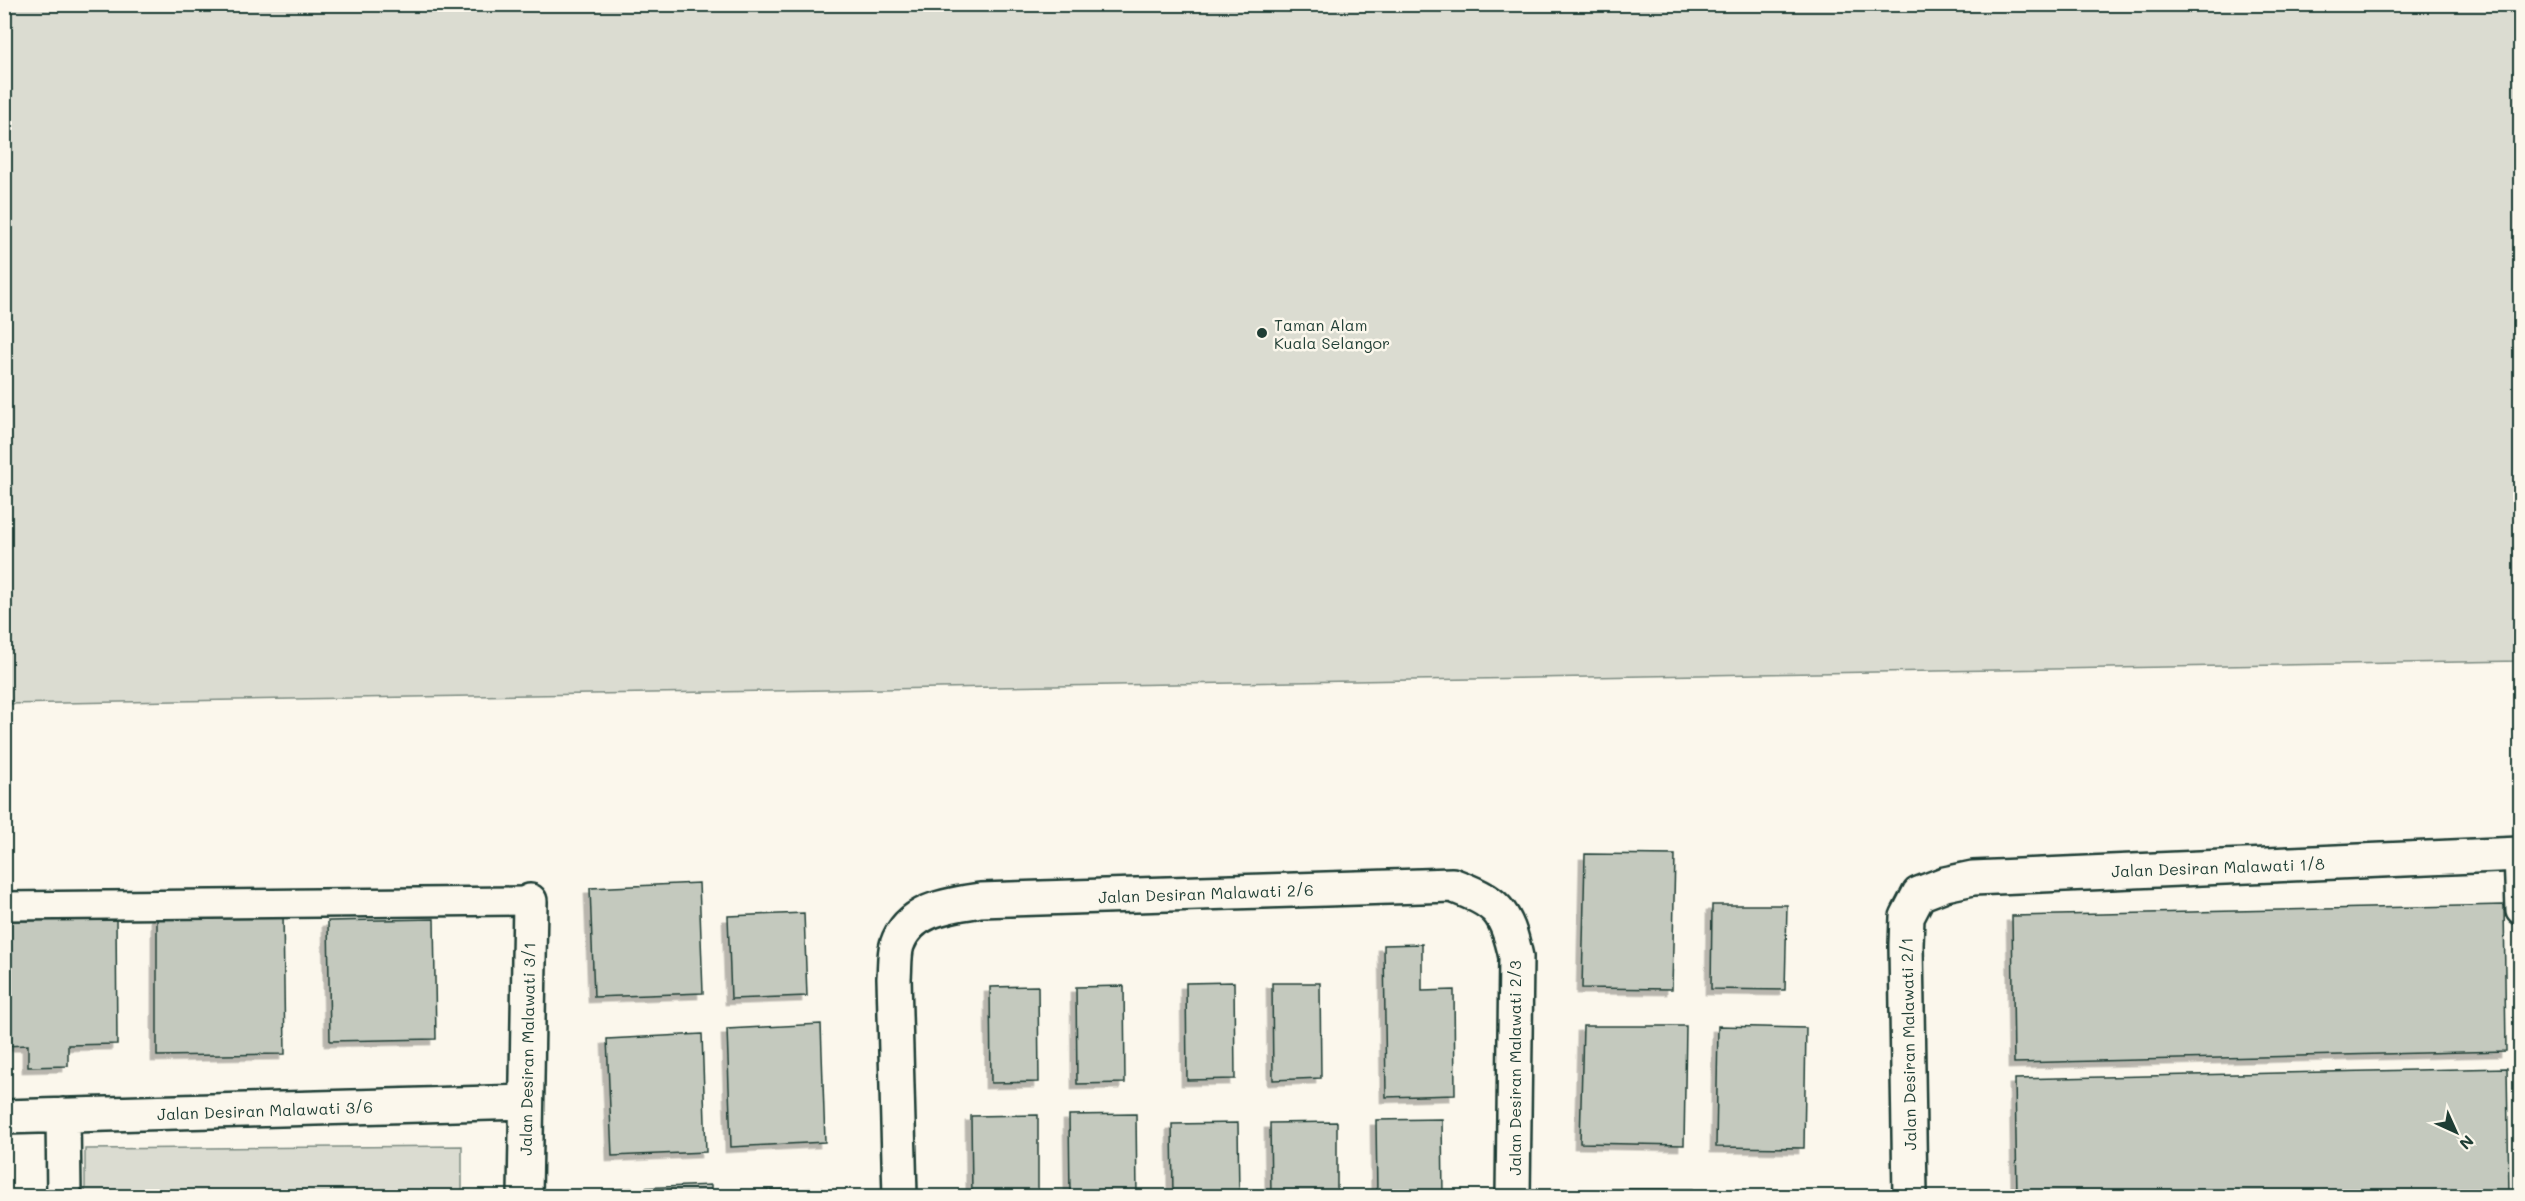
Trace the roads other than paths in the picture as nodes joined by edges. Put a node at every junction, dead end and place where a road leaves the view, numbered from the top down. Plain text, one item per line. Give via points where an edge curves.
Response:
1 (2519, 854) edge
2 (1919, 894) joint
3 (530, 901) joint
4 (4, 906) edge
5 (1497, 907) joint
6 (2520, 910) edge
7 (525, 1102) junction
8 (63, 1115) junction
9 (4, 1117) edge
10 (64, 1197) edge
11 (525, 1197) edge
12 (900, 1197) edge
13 (1513, 1197) edge
14 (1910, 1197) edge

1 - 2 street, Jalan Desiran Malawati 1/8 via 1972,878
1 - 6 lane
2 - 14 street, Jalan Desiran Malawati 2/1 via 1907,917 1906,945
3 - 4 lane
3 - 7 street, Jalan Desiran Malawati 3/1
5 - 12 street, Jalan Desiran Malawati 2/6 via 1452,885 981,900 942,906 913,920 898,944 894,978
5 - 13 street, Jalan Desiran Malawati 2/3 via 1510,930 1516,957
7 - 8 street, Jalan Desiran Malawati 3/6
7 - 11 street, Jalan Desiran Malawati 3/1
8 - 9 street, Jalan Desiran Malawati 3/6
8 - 10 street

